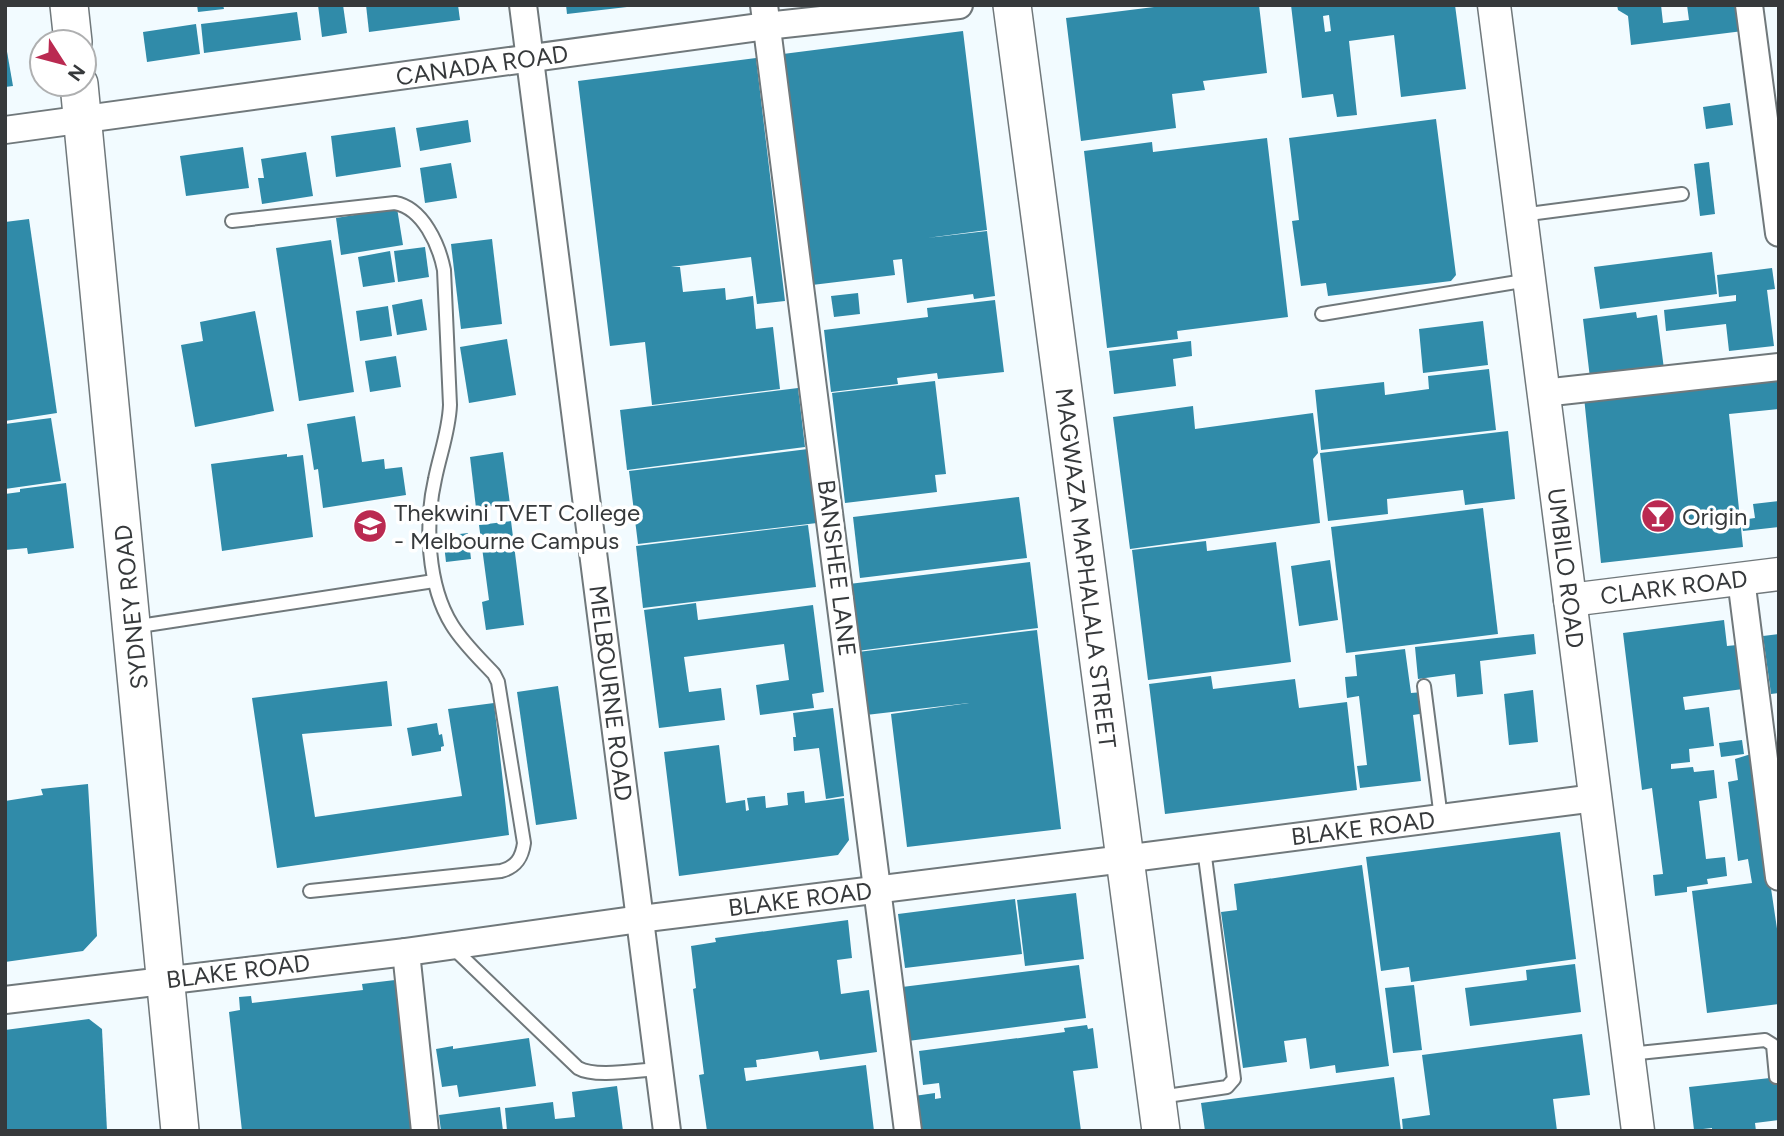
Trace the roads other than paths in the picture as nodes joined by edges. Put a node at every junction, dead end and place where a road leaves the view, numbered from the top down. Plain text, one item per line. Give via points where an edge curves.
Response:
1 (69, 5) edge
2 (523, 5) edge
3 (959, 5) edge
4 (1012, 5) edge
5 (1494, 5) edge
6 (1749, 5) edge
7 (765, 16) edge
8 (72, 28) edge
9 (530, 59) junction
10 (81, 101) edge
11 (5, 130) edge
12 (1682, 194) dead end
13 (1521, 215) junction
14 (232, 221) dead end
15 (1779, 233) edge
16 (1529, 280) junction
17 (1322, 314) dead end
18 (1779, 367) edge
19 (1544, 393) junction
20 (1779, 573) edge
21 (1741, 579) junction
22 (434, 581) junction
23 (1570, 600) junction
24 (133, 627) junction
25 (1424, 686) dead end
26 (1595, 798) junction
27 (1441, 818) junction
28 (1204, 849) junction
29 (1124, 859) junction
30 (1779, 877) edge
31 (879, 890) junction
32 (310, 891) dead end
33 (640, 919) junction
34 (450, 945) junction
35 (406, 952) junction
36 (167, 979) junction
37 (5, 1000) edge
38 (1628, 1054) junction
39 (659, 1069) junction
40 (1776, 1077) dead end
41 (1158, 1114) edge
42 (180, 1131) edge
43 (425, 1131) edge
44 (667, 1131) edge
45 (908, 1131) edge
46 (1638, 1131) edge

1 - 8 main road
2 - 9 street, MELBOURNE ROAD
3 - 7 street, CANADA ROAD
4 - 29 main road, MAGWAZA MAPHALALA STREET
5 - 13 street, UMBILO ROAD
6 - 15 street
7 - 9 street, CANADA ROAD
7 - 31 street, BANSHEE LANE
9 - 10 street, CANADA ROAD
9 - 33 street, MELBOURNE ROAD
10 - 11 street, CANADA ROAD
10 - 24 main road, SYDNEY ROAD
12 - 13 lane
13 - 16 street, UMBILO ROAD
14 - 22 lane via 395,203 413,209 438,249 444,270 450,405 430,510
16 - 17 lane
16 - 19 street, UMBILO ROAD
18 - 19 street
19 - 23 street, UMBILO ROAD
20 - 21 street, CLARK ROAD
21 - 23 street, CLARK ROAD
21 - 30 street
22 - 24 lane
22 - 32 lane via 452,625 498,682 523,852 510,869 501,871
23 - 26 street, UMBILO ROAD
24 - 36 main road, SYDNEY ROAD
25 - 27 lane
26 - 27 street, BLAKE ROAD
26 - 38 street, UMBILO ROAD
27 - 28 street, BLAKE ROAD
28 - 29 street, BLAKE ROAD
28 - 41 lane via 1234,1079 1227,1087
29 - 31 street, BLAKE ROAD
29 - 41 main road, MAGWAZA MAPHALALA STREET
31 - 33 street, BLAKE ROAD
31 - 45 street, BANSHEE LANE
33 - 34 street, BLAKE ROAD
33 - 39 street, MELBOURNE ROAD
34 - 35 street, BLAKE ROAD
34 - 39 lane via 584,1072
35 - 36 street, BLAKE ROAD
35 - 43 street
36 - 37 street, BLAKE ROAD
36 - 42 main road, SYDNEY ROAD
38 - 40 lane via 1766,1040 1773,1045
38 - 46 street, UMBILO ROAD
39 - 44 street, MELBOURNE ROAD

